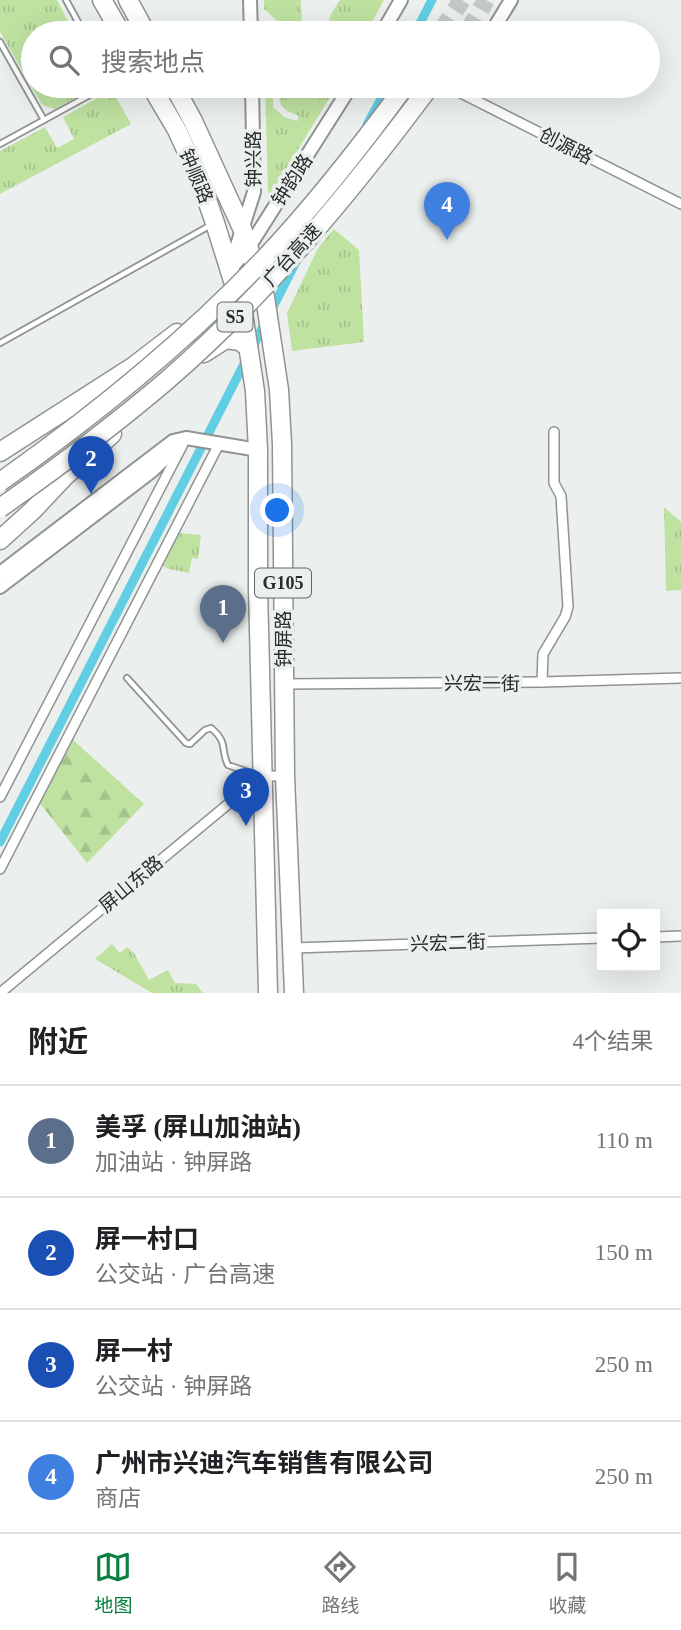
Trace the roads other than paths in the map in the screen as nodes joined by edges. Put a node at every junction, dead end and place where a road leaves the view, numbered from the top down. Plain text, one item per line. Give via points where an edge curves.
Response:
1 (66, 0) edge
2 (102, 0) edge
3 (128, 0) edge
4 (250, 0) edge
5 (401, 0) edge
6 (512, 0) edge
7 (77, 21) edge
8 (114, 21) edge
9 (139, 21) edge
10 (251, 21) edge
11 (389, 21) edge
12 (499, 21) edge
13 (0, 42) edge
14 (21, 79) edge
15 (32, 98) edge
16 (84, 98) edge
17 (158, 98) edge
18 (181, 98) edge
19 (252, 98) edge
20 (343, 98) edge
21 (396, 98) edge
22 (421, 98) edge
23 (472, 98) edge
24 (44, 120) junction
25 (0, 144) edge
26 (681, 204) edge
27 (215, 223) junction
28 (242, 228) junction
29 (249, 247) junction
30 (255, 266) junction
31 (229, 271) junction
32 (0, 343) edge
33 (248, 347) junction
34 (554, 432) dead end
35 (186, 438) junction
36 (215, 444) junction
37 (258, 450) junction
38 (0, 452) edge
39 (0, 482) edge
40 (0, 508) edge
41 (0, 540) edge
42 (0, 573) edge
43 (0, 587) edge
44 (127, 678) dead end
45 (681, 678) edge
46 (542, 682) junction
47 (284, 684) junction
48 (262, 776) junction
49 (285, 776) junction
50 (0, 796) edge
51 (0, 869) edge
52 (681, 936) edge
53 (660, 937) edge
54 (597, 938) edge
55 (293, 948) junction
56 (7, 991) edge
57 (268, 993) edge
58 (294, 993) edge

1 - 7 lane
2 - 8 highway
3 - 9 highway
4 - 10 street
5 - 11 street
6 - 12 street
13 - 14 lane
15 - 24 lane
16 - 24 lane
17 - 27 highway, 钟顺路 / G105 via 177,130
18 - 28 highway, 钟顺路 / G105
19 - 28 street, 钟兴路 via 254,192
20 - 29 street, 钟韵路
21 - 39 highway, 广台高速 / S5, bridge via 322,193 220,303 86,418
22 - 40 highway, 广台高速 / S5, bridge via 359,181 224,327 102,434
23 - 26 street, 创源路
24 - 25 lane
27 - 31 highway, 钟顺路 / G105
27 - 32 lane
28 - 29 highway, 钟顺路 / G105
28 - 31 street, 钟兴路
29 - 30 highway, 钟屏路 / G105
29 - 31 street, 钟韵路
30 - 31 highway via 240,262
30 - 47 highway, 钟屏路 / G105 via 265,297 279,390
31 - 33 highway, 钟屏路 / G105
31 - 38 highway via 219,294 169,340
33 - 37 highway, 钟屏路 / G105
33 - 41 highway via 226,339 210,348
34 - 46 street via 554,483 561,496 568,607 543,654
35 - 36 street
35 - 42 street via 173,441
35 - 43 street via 152,471
35 - 50 street
36 - 37 street
36 - 51 street
37 - 48 highway, 钟屏路 / G105
44 - 48 lane via 186,743 211,728 223,741 228,765
45 - 46 street, 兴宏一街
46 - 47 street, 兴宏一街
47 - 49 highway, 钟屏路 / G105
48 - 49 street
48 - 56 street, 屏山东路
48 - 57 highway, 钟屏路 / G105
49 - 55 highway, 钟屏路 / G105
52 - 53 street
54 - 55 street, 兴宏二街
55 - 58 highway, 钟屏路 / G105

